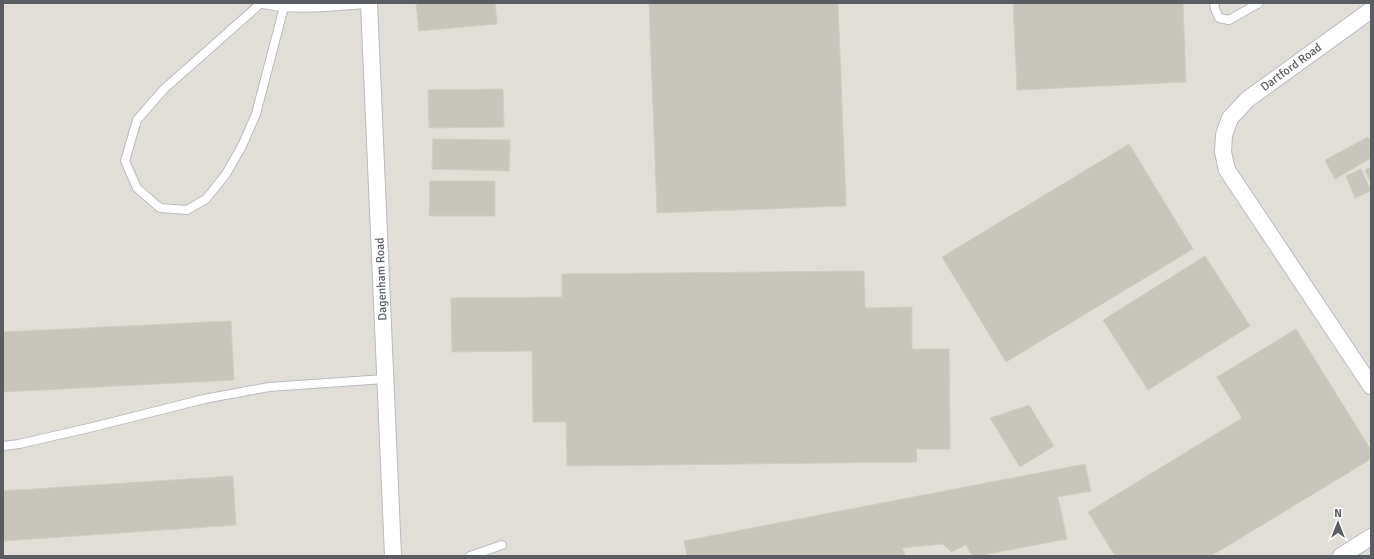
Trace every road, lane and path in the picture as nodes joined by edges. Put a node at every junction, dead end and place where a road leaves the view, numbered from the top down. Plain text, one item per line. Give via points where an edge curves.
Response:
1 (259, 3) edge
2 (369, 3) edge
3 (1214, 3) edge
4 (1259, 3) edge
5 (284, 7) junction
6 (1371, 10) edge
7 (385, 379) junction
8 (1371, 386) edge
9 (3, 446) edge
10 (1371, 537) edge
11 (502, 545) dead end
12 (393, 556) edge
13 (470, 556) edge
14 (1341, 556) edge

1 - 5 lane
1 - 5 lane via 164,89 137,120 125,161 137,188 160,208 187,210 206,199 226,174 256,114
2 - 5 lane via 306,8
2 - 7 street, Dagenham Road
3 - 4 lane via 1219,18 1229,20
6 - 8 street, Dartford Road via 1248,99 1230,118 1224,135 1223,152 1227,170
7 - 9 lane via 262,389 204,399
7 - 12 street, Dagenham Road
10 - 14 street
11 - 13 lane

